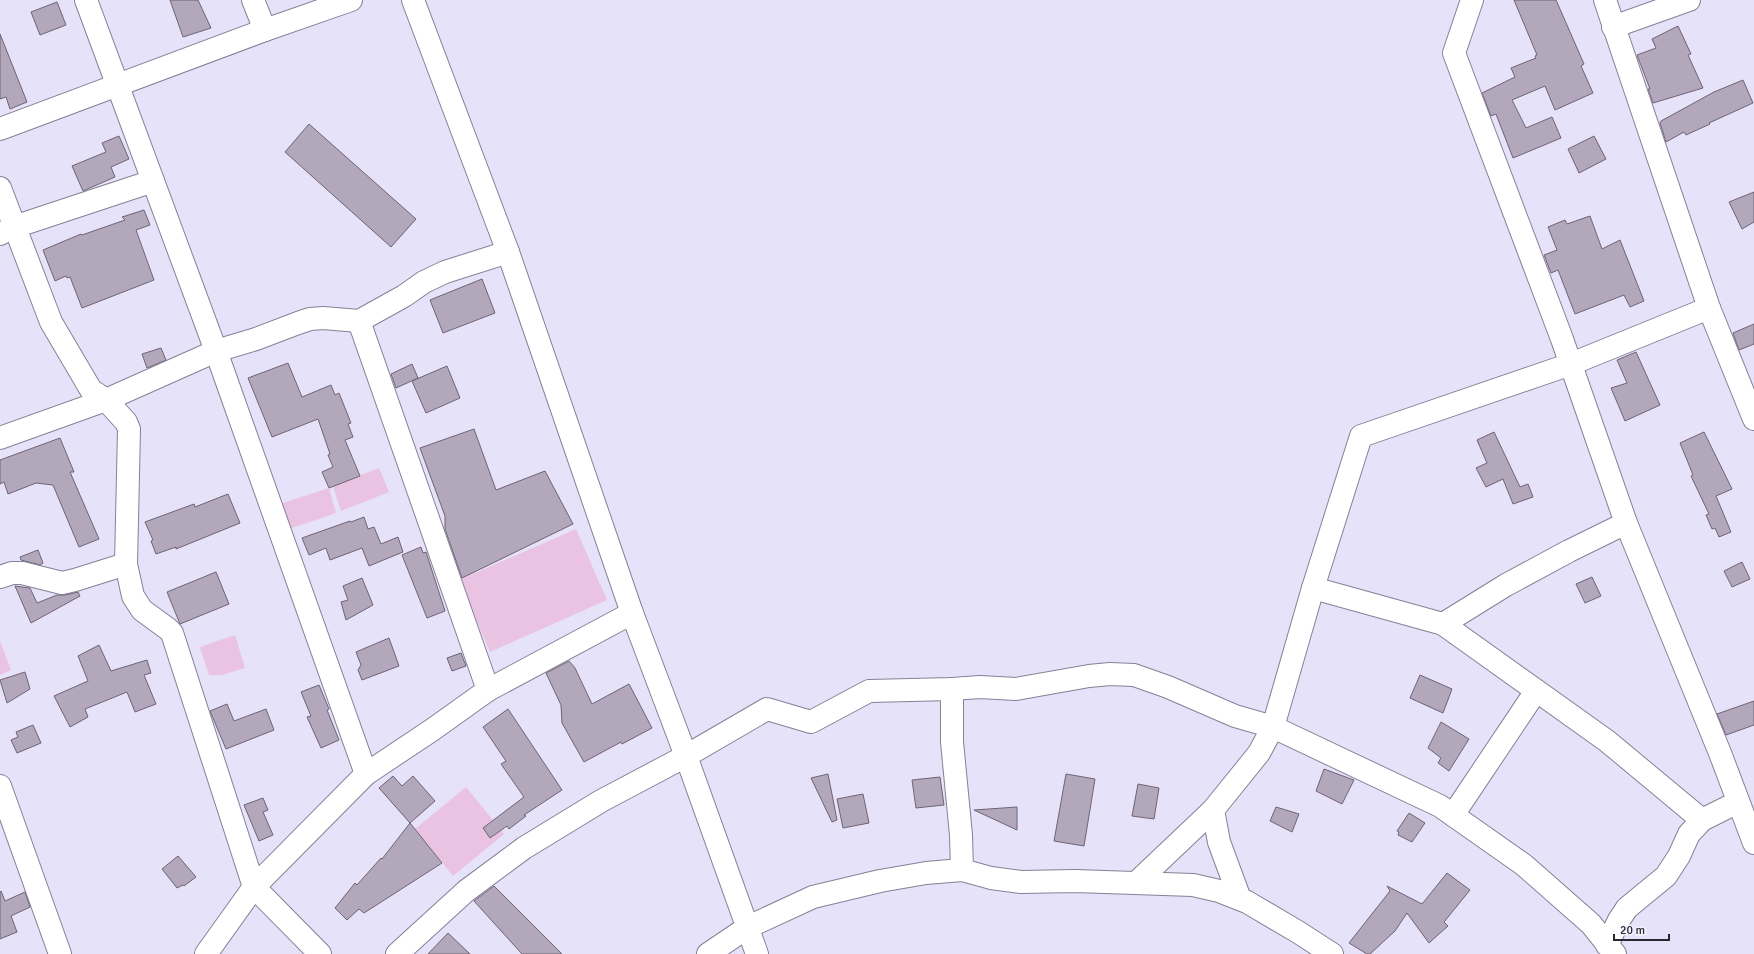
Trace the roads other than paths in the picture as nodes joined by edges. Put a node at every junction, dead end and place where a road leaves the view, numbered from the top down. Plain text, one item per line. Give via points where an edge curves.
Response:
1 (86, 0) edge
2 (253, 0) edge
3 (351, 0) edge
4 (412, 0) edge
5 (1472, 0) edge
6 (1605, 0) edge
7 (1689, 0) edge
8 (1613, 27) junction
9 (265, 30) junction
10 (118, 86) junction
11 (0, 130) edge
12 (153, 181) junction
13 (0, 188) edge
14 (7, 230) edge
15 (508, 252) junction
16 (1709, 308) junction
17 (360, 321) junction
18 (216, 352) junction
19 (1571, 364) junction
20 (106, 400) junction
21 (1754, 419) edge
22 (0, 438) edge
23 (1626, 523) junction
24 (126, 564) junction
25 (0, 577) edge
26 (1313, 588) junction
27 (632, 613) junction
28 (1443, 624) junction
29 (488, 690) junction
30 (952, 690) junction
31 (1536, 691) junction
32 (1273, 727) junction
33 (686, 756) junction
34 (366, 774) junction
35 (0, 786) edge
36 (1738, 802) junction
37 (1213, 810) junction
38 (1453, 815) junction
39 (1702, 820) junction
40 (1754, 843) edge
41 (962, 870) junction
42 (1136, 883) junction
43 (254, 887) junction
44 (1240, 899) junction
45 (748, 927) junction
46 (1608, 951) edge
47 (60, 954) edge
48 (206, 954) edge
49 (320, 954) edge
50 (397, 954) edge
51 (708, 954) edge
52 (757, 954) edge
53 (1332, 954) edge

1 - 10 street
2 - 9 street
3 - 9 street
4 - 15 street
5 - 19 street via 1454,53
6 - 8 street
7 - 8 street
8 - 16 street
9 - 10 street
10 - 11 street
10 - 12 street
12 - 14 street
12 - 18 street
13 - 14 street
14 - 20 street via 51,322 91,390
15 - 17 street via 445,272
15 - 27 street
16 - 19 street
16 - 21 street
17 - 18 street via 310,319
17 - 29 street
18 - 20 street
18 - 34 street
19 - 23 street
19 - 26 street via 1361,436
20 - 22 street
20 - 24 street via 129,429
23 - 28 street via 1506,585
23 - 36 street
24 - 25 street via 62,583 22,573
24 - 43 street via 133,596 142,610 172,633
26 - 28 street
26 - 32 street
27 - 29 street
27 - 33 street
28 - 31 street
29 - 34 street
30 - 32 street via 980,687 1016,689 1089,676 1134,675 1168,686 1235,716
30 - 33 street via 869,691 811,722 767,709
30 - 41 street via 952,742
31 - 38 street
31 - 39 street via 1607,741
32 - 37 street via 1258,753
32 - 38 street via 1440,806
33 - 45 street
33 - 50 street via 601,801 524,848 466,891
34 - 43 street
35 - 47 street
36 - 39 street
36 - 40 street
37 - 42 street
37 - 44 street via 1219,842
38 - 46 street via 1524,865 1591,924
39 - 46 street via 1689,834 1666,876 1627,908 1619,920
41 - 42 street via 991,878 1021,882
41 - 45 street via 880,881 813,897
42 - 44 street via 1193,885
43 - 48 street
43 - 49 street
44 - 53 street
45 - 51 street
45 - 52 street

